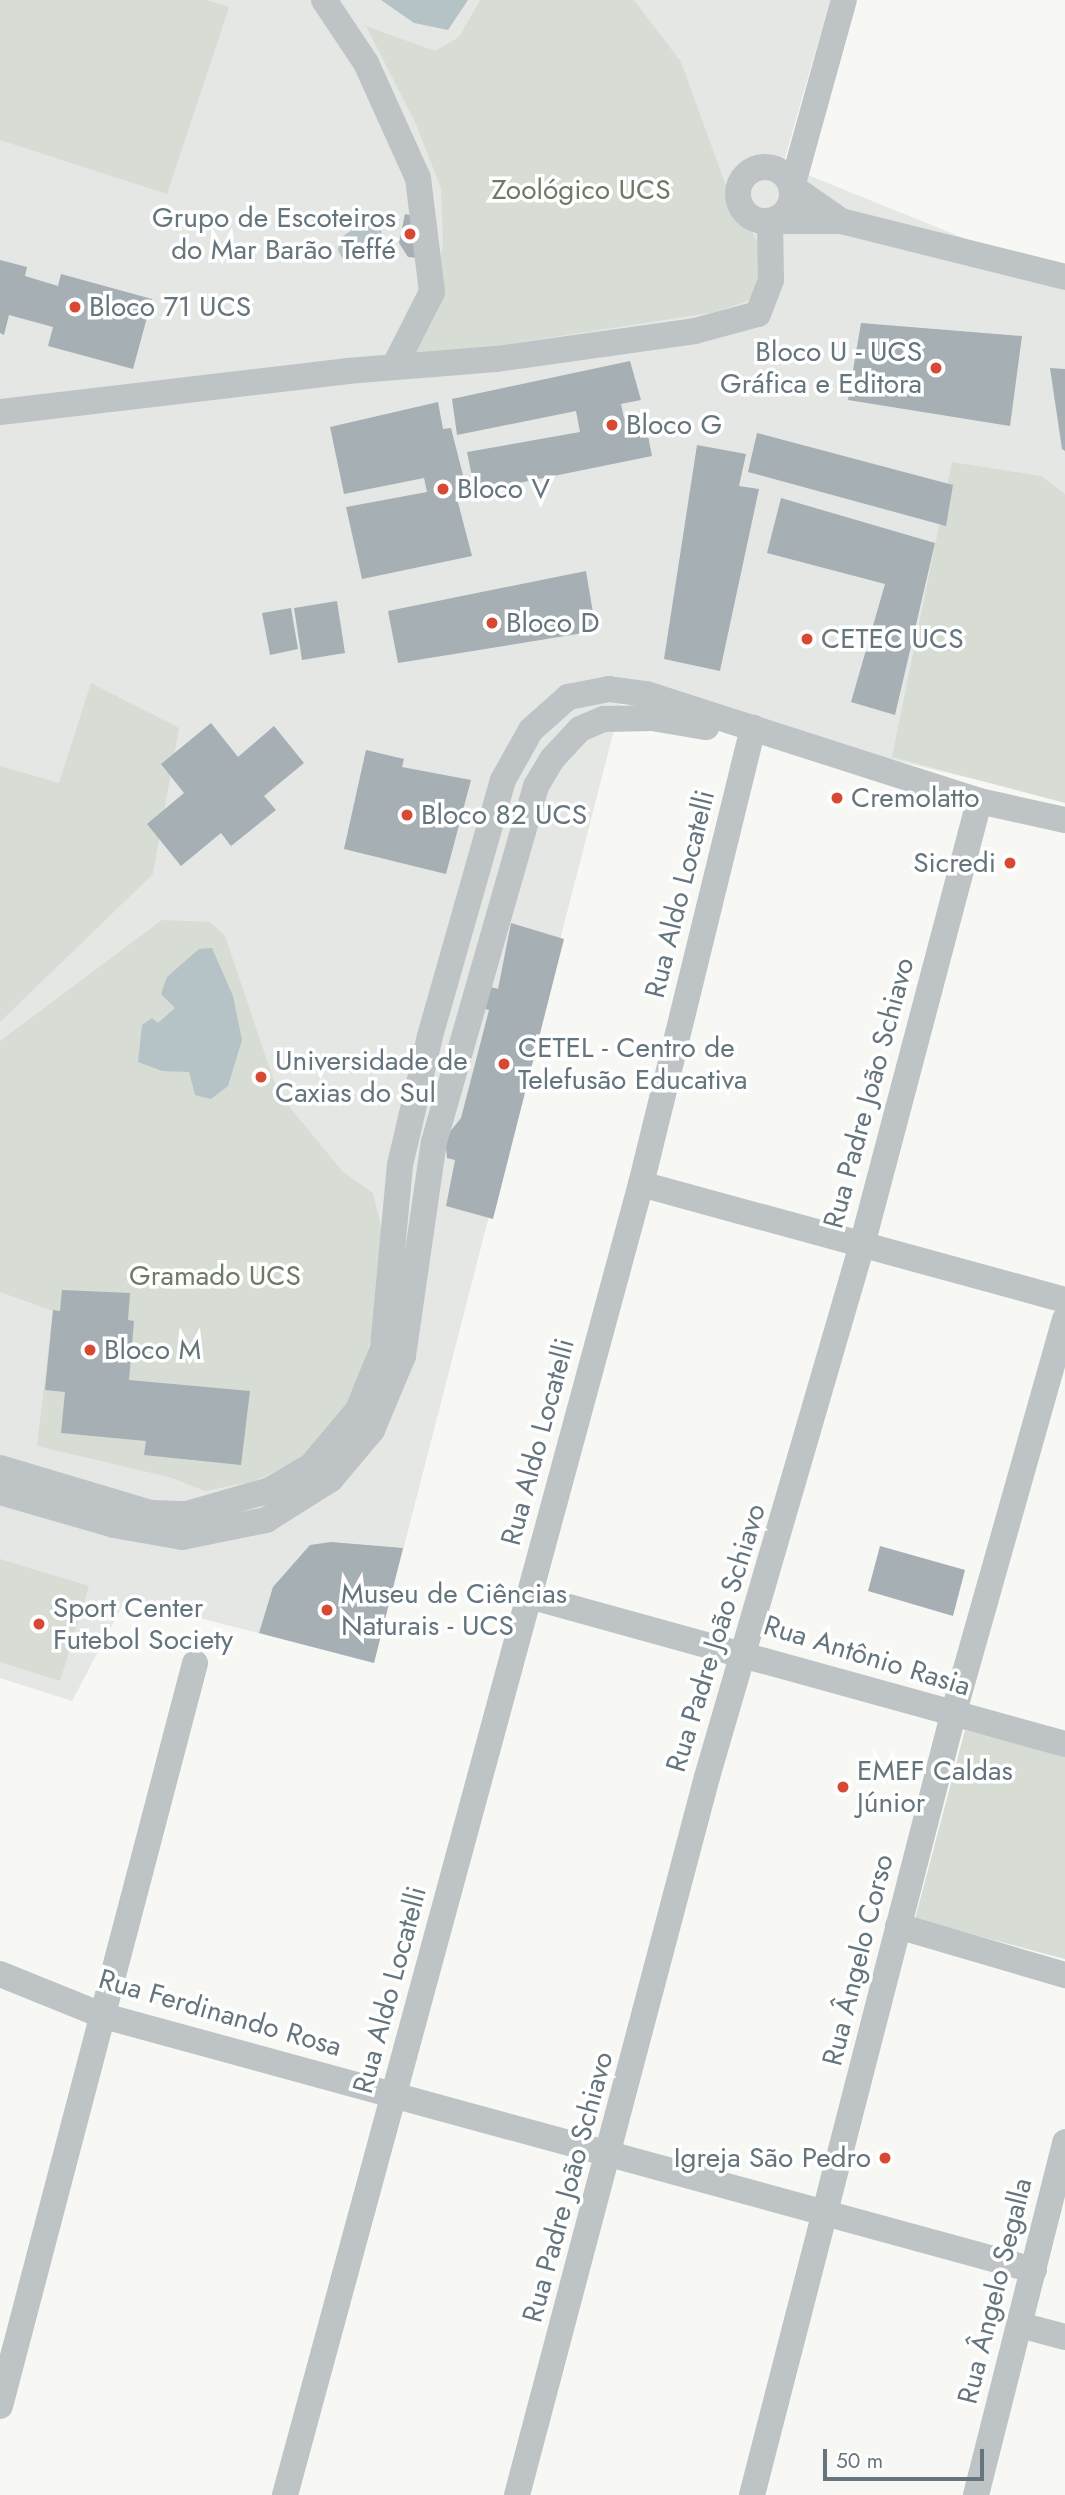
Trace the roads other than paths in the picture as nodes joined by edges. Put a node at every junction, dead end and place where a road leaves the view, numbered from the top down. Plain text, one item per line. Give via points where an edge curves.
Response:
1 (324, 0) edge
2 (844, 0) edge
3 (792, 187) junction
4 (770, 221) junction
5 (841, 221) junction
6 (1065, 277) edge
7 (394, 367) junction
8 (0, 412) edge
9 (757, 732) junction
10 (979, 801) junction
11 (1065, 820) edge
12 (641, 1184) junction
13 (862, 1245) junction
14 (1065, 1300) edge
15 (1065, 1320) edge
16 (0, 1468) edge
17 (0, 1492) edge
18 (529, 1596) junction
19 (745, 1652) junction
20 (195, 1663) dead end
21 (953, 1715) junction
22 (1065, 1744) edge
23 (898, 1926) junction
24 (0, 1974) edge
25 (1065, 1975) edge
26 (104, 2016) junction
27 (394, 2095) junction
28 (1065, 2142) edge
29 (610, 2153) junction
30 (826, 2214) junction
31 (1034, 2270) junction
32 (1020, 2325) junction
33 (1065, 2337) edge
34 (0, 2406) edge
35 (285, 2495) edge
36 (517, 2495) edge
37 (752, 2495) edge
38 (976, 2495) edge

1 - 7 street via 366,63 418,178 432,292
2 - 3 street
3 - 4 street via 785,213
3 - 4 street via 782,173 765,167 741,182 739,197 746,213
3 - 5 street
4 - 5 street
4 - 7 street via 771,280 758,314 695,331 496,359
5 - 6 street
7 - 8 street
9 - 10 street
9 - 12 street, Rua Aldo Locatelli
9 - 16 street via 646,694 609,690 568,698 531,730 503,780 430,1036 400,1165 383,1348 358,1410 300,1472 270,1490 187,1514 151,1513
9 - 17 street via 652,718 604,719 580,729 552,759 536,786 434,1142 403,1356 372,1430 331,1479 266,1520 182,1537 148,1533
10 - 11 street
10 - 13 street, Rua Padre João Schiavo
12 - 13 street
12 - 18 street, Rua Aldo Locatelli
13 - 14 street
13 - 19 street, Rua Padre João Schiavo
15 - 21 street, Rua Ângelo Corso
18 - 19 street, Rua Antônio Rasia
18 - 27 street, Rua Aldo Locatelli
19 - 21 street, Rua Antônio Rasia
19 - 29 street, Rua Padre João Schiavo via 707,1777
20 - 26 street
21 - 22 street, Rua Antônio Rasia
21 - 23 street, Rua Ângelo Corso
23 - 25 street
23 - 30 street, Rua Ângelo Corso
24 - 26 street, Rua Ferdinando Rosa
26 - 27 street, Rua Ferdinando Rosa
26 - 34 street
27 - 29 street, Rua Ferdinando Rosa
27 - 35 street, Rua Aldo Locatelli
28 - 31 street, Rua Ângelo Segalla
29 - 30 street, Rua Ferdinando Rosa
29 - 36 street, Rua Padre João Schiavo
30 - 31 street, Rua Ferdinando Rosa
30 - 37 street, Rua Ângelo Corso
31 - 32 street, Rua Ângelo Segalla
32 - 33 street
32 - 38 street, Rua Ângelo Segalla

